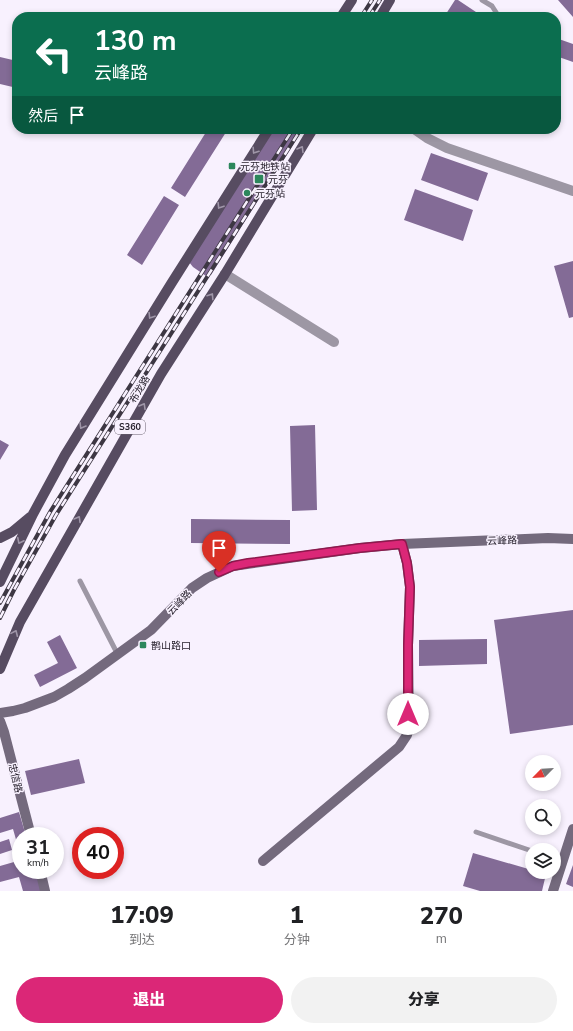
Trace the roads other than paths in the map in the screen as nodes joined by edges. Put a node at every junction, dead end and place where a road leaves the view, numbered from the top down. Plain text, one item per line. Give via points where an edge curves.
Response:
1 (352, 0) edge
2 (390, 0) edge
3 (482, 0) edge
4 (344, 12) edge
5 (383, 12) edge
6 (496, 12) edge
7 (266, 134) edge
8 (310, 134) edge
9 (421, 134) edge
10 (573, 191) edge
11 (225, 274) junction
12 (334, 342) dead end
13 (33, 514) junction
14 (0, 538) edge
15 (573, 539) edge
16 (402, 544) junction
17 (80, 581) dead end
18 (0, 582) edge
19 (118, 655) junction
20 (0, 669) edge
21 (0, 713) edge
22 (0, 721) edge
23 (29, 827) edge
24 (573, 830) edge
25 (476, 832) dead end
26 (525, 849) edge
27 (561, 854) edge
28 (263, 861) dead end
29 (42, 879) edge
30 (556, 879) edge
31 (45, 891) edge
32 (554, 891) edge

1 - 4 main road
2 - 5 main road
3 - 6 lane via 492,6
7 -> 13 main road via 97,402
11 -> 8 main road, 布龙路 / S360
9 - 10 street via 447,148
11 - 12 street
20 -> 11 main road, 布龙路 / S360 via 20,622 58,553 161,374
13 - 14 main road via 12,532
13 -> 18 main road
15 - 16 street, 云峰路
16 - 19 street, 云峰路 via 233,566 192,588 151,630
16 - 28 street via 410,587 407,735 399,747
17 - 19 lane
19 - 21 street, 云峰路 via 54,697
22 - 23 street, 忠信路
24 - 27 street
25 - 26 lane
29 - 31 street
30 - 32 street

